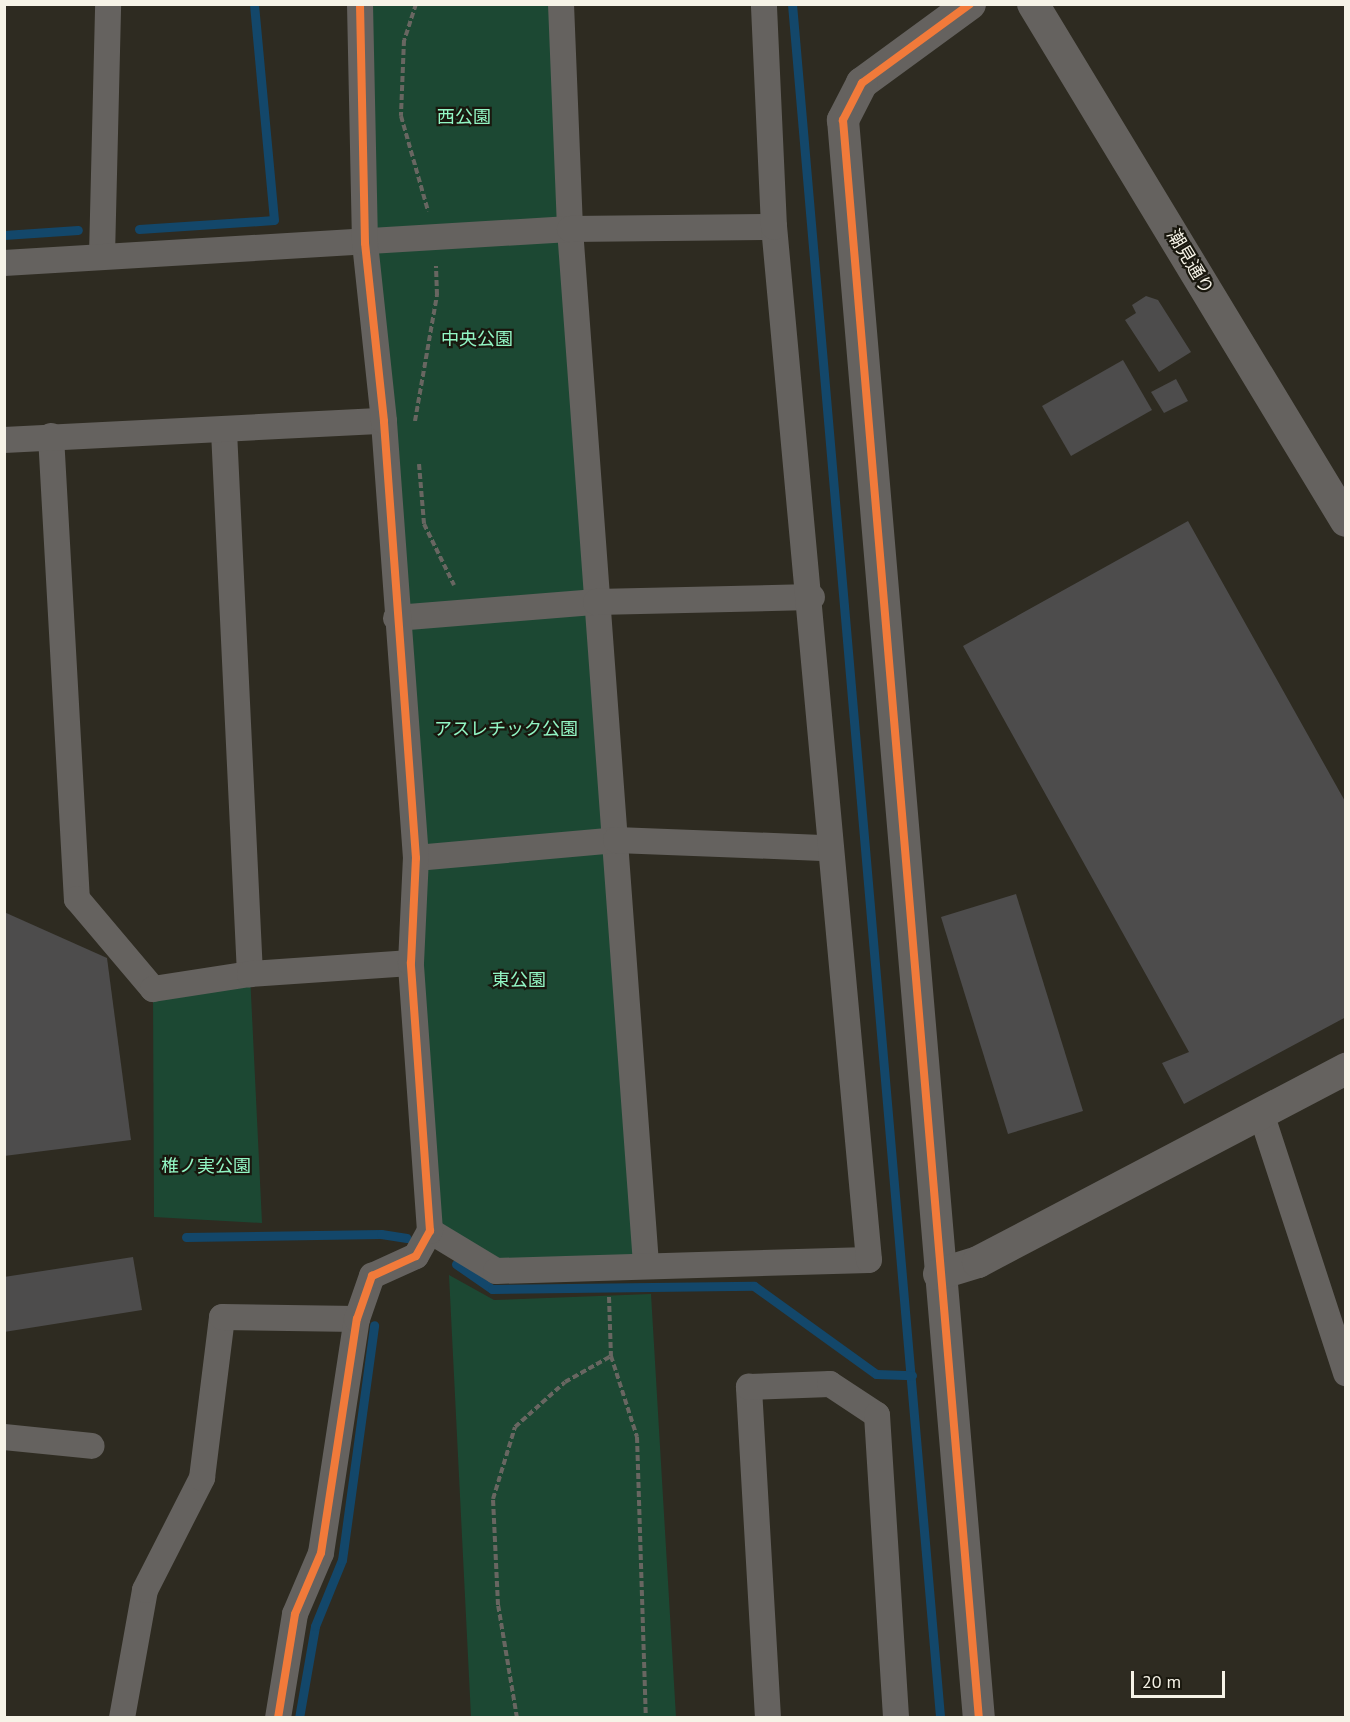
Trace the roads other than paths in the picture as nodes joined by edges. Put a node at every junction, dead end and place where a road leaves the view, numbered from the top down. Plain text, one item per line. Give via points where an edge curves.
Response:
1 (108, 4) edge
2 (360, 4) edge
3 (561, 4) edge
4 (764, 4) edge
5 (970, 4) edge
6 (1033, 4) edge
7 (774, 227) junction
8 (570, 229) junction
9 (365, 243) junction
10 (102, 256) junction
11 (4, 263) edge
12 (384, 421) junction
13 (224, 431) junction
14 (51, 436) junction
15 (4, 440) edge
16 (1346, 520) edge
17 (812, 597) junction
18 (596, 603) junction
19 (396, 618) junction
20 (616, 840) junction
21 (828, 848) junction
22 (416, 858) junction
23 (411, 963) junction
24 (250, 974) junction
25 (1346, 1069) edge
26 (1261, 1113) junction
27 (430, 1231) junction
28 (646, 1265) junction
29 (939, 1274) junction
30 (357, 1319) junction
31 (1346, 1373) edge
32 (4, 1437) edge
33 (92, 1446) dead end
34 (122, 1718) edge
35 (278, 1718) edge
36 (768, 1718) edge
37 (896, 1718) edge
38 (979, 1718) edge

1 - 10 street
2 - 9 street
3 - 8 street
4 - 7 street
5 - 29 street via 862,83 843,120
6 - 16 street, 潮見通り
7 - 8 street
7 - 17 street
8 - 9 street
8 - 18 street
9 - 10 street
9 - 12 street
10 - 11 street
12 - 13 street
12 - 19 street
13 - 14 street
13 - 24 street
14 - 15 street
14 - 24 street via 77,899 153,989
17 - 18 street
17 - 21 street
18 - 19 street
18 - 20 street
19 - 22 street
20 - 21 street
20 - 22 street
20 - 28 street
21 - 28 street via 869,1260
22 - 23 street
23 - 24 street
23 - 27 street
25 - 26 street
26 - 29 street via 978,1262
26 - 31 street
27 - 28 street via 496,1271
27 - 30 street via 416,1256 372,1276
29 - 38 street
30 - 34 street via 222,1317 202,1478 145,1590
30 - 35 street via 321,1553 295,1614
32 - 33 street
36 - 37 street via 749,1387 830,1384 877,1415

